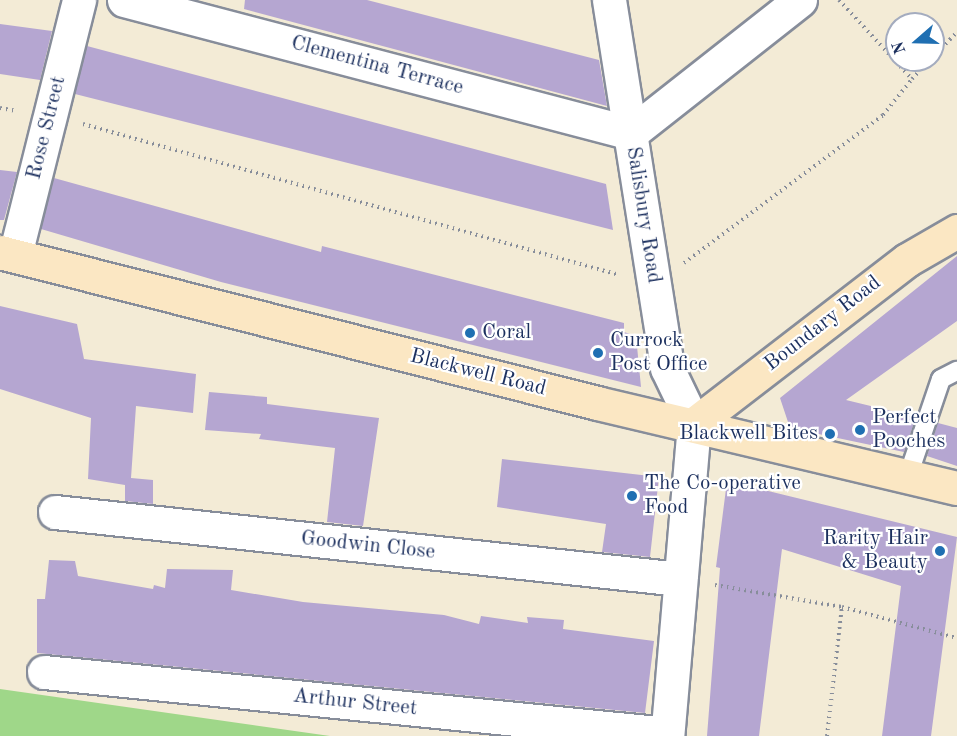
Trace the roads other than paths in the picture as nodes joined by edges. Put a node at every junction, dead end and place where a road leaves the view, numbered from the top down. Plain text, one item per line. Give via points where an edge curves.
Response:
1 (79, 0) edge
2 (124, 0) edge
3 (609, 0) edge
4 (800, 0) edge
5 (631, 133) junction
6 (957, 231) edge
7 (7, 254) edge
8 (957, 371) edge
9 (694, 424) junction
10 (908, 476) junction
11 (957, 488) edge
12 (56, 512) dead end
13 (680, 579) junction
14 (44, 672) dead end
15 (667, 735) edge

1 - 7 street, Rose Street via 51,115
2 - 5 street, Clementina Terrace
3 - 5 street, Salisbury Road
4 - 5 street
5 - 9 street, Salisbury Road via 667,368
6 - 9 street, Boundary Road via 907,260
7 - 9 street, Blackwell Road
8 - 10 lane via 941,379
9 - 10 street, Blackwell Road
9 - 13 street
10 - 11 street, Blackwell Road
12 - 13 street, Goodwin Close
13 - 15 street
14 - 15 street, Arthur Street

